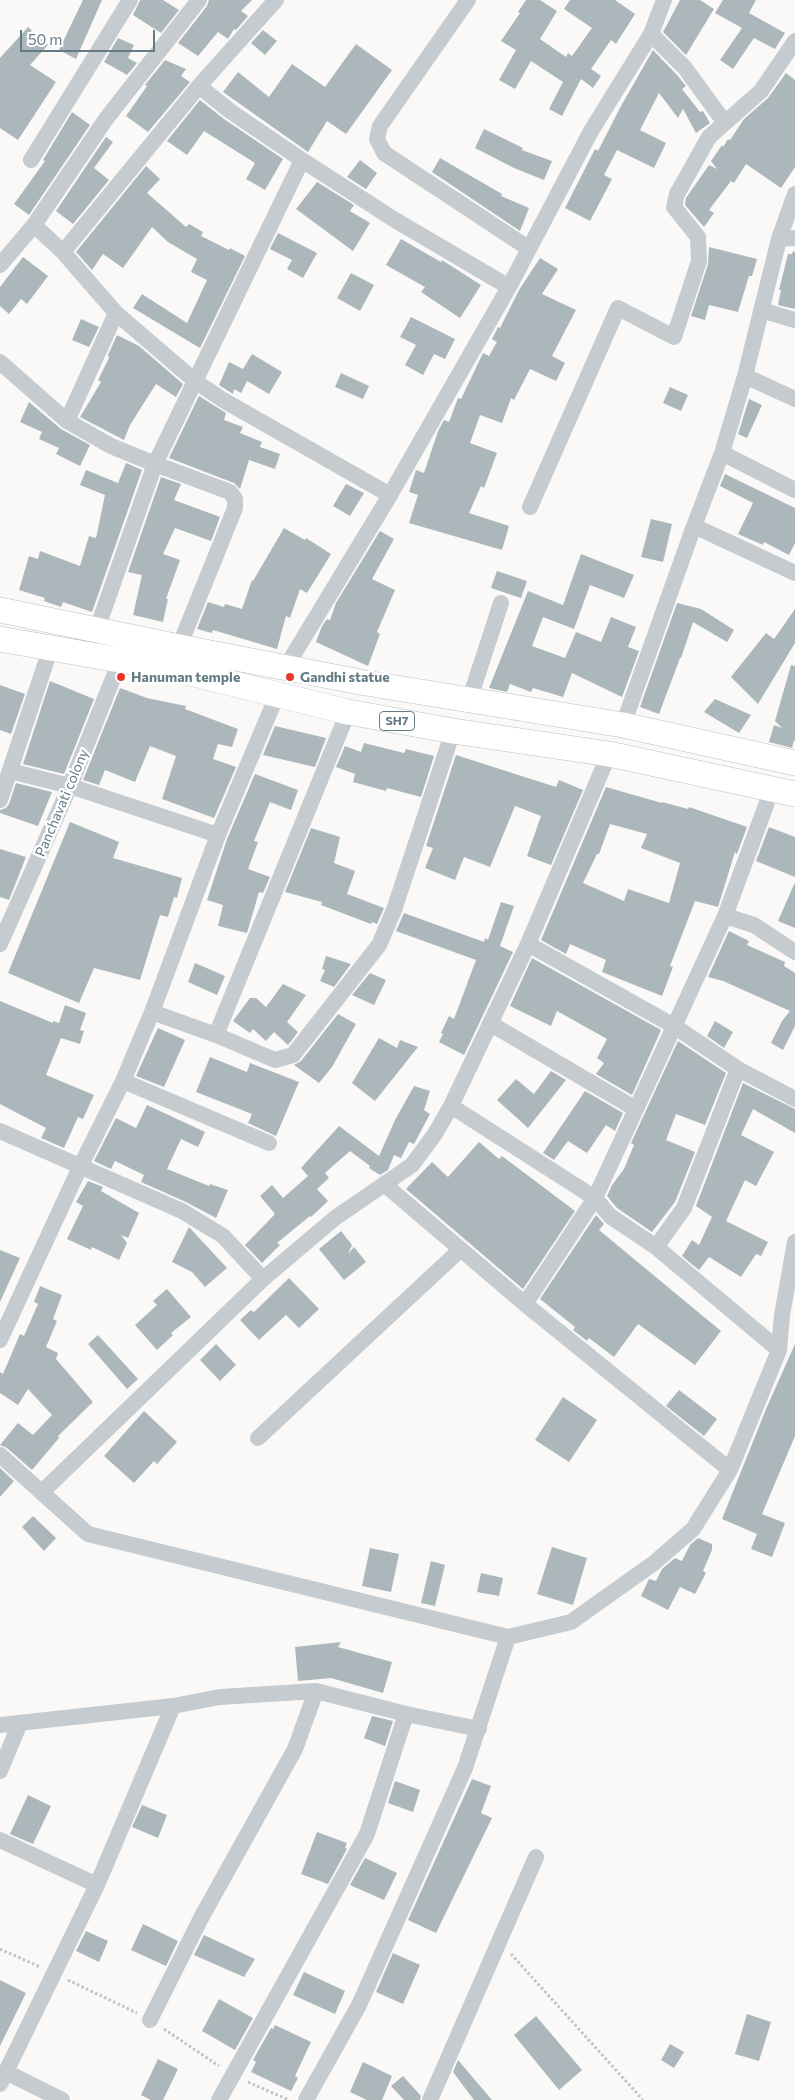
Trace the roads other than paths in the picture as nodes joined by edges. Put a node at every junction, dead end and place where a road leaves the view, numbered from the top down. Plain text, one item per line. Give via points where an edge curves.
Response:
1 (130, 0) edge
2 (199, 0) edge
3 (276, 0) edge
4 (468, 0) edge
5 (664, 0) edge
6 (651, 34) junction
7 (795, 41) edge
8 (199, 86) junction
9 (725, 122) junction
10 (31, 160) dead end
11 (302, 160) junction
12 (795, 194) edge
13 (34, 225) junction
14 (787, 238) edge
15 (528, 248) junction
16 (63, 252) junction
17 (0, 266) edge
18 (508, 287) junction
19 (761, 310) junction
20 (116, 313) junction
21 (795, 320) edge
22 (0, 362) edge
23 (745, 376) junction
24 (195, 381) junction
25 (795, 399) edge
26 (67, 421) junction
27 (722, 453) junction
28 (155, 464) junction
29 (795, 490) edge
30 (390, 495) junction
31 (530, 507) dead end
32 (694, 526) junction
33 (795, 573) edge
34 (501, 603) dead end
35 (0, 610) edge
36 (97, 629) junction
37 (0, 640) edge
38 (51, 647) junction
39 (178, 647) junction
40 (120, 661) junction
41 (286, 667) junction
42 (278, 694) junction
43 (469, 701) junction
44 (348, 712) junction
45 (623, 725) junction
46 (453, 731) junction
47 (609, 754) junction
48 (795, 763) edge
49 (10, 771) junction
50 (70, 786) junction
51 (783, 791) edge
52 (0, 800) edge
53 (218, 835) junction
54 (725, 916) junction
55 (1, 938) edge
56 (528, 944) junction
57 (795, 952) edge
58 (152, 1012) junction
59 (491, 1024) junction
60 (674, 1026) junction
61 (216, 1035) junction
62 (738, 1070) junction
63 (122, 1081) junction
64 (795, 1099) edge
65 (450, 1106) junction
66 (636, 1109) junction
67 (0, 1131) edge
68 (269, 1143) dead end
69 (80, 1167) junction
70 (384, 1184) junction
71 (595, 1198) junction
72 (795, 1242) edge
73 (656, 1247) junction
74 (460, 1250) junction
75 (263, 1279) junction
76 (525, 1304) junction
77 (0, 1340) edge
78 (779, 1350) junction
79 (258, 1438) dead end
80 (0, 1455) edge
81 (730, 1470) junction
82 (42, 1492) junction
83 (508, 1637) junction
84 (316, 1691) junction
85 (173, 1706) junction
86 (406, 1714) junction
87 (20, 1723) junction
88 (0, 1725) edge
89 (479, 1729) junction
90 (0, 1771) edge
91 (0, 1840) edge
92 (536, 1857) dead end
93 (97, 1885) junction
94 (150, 2020) dead end
95 (2, 2078) edge
96 (62, 2100) edge
97 (219, 2100) edge
98 (306, 2100) edge
99 (430, 2100) edge

1 - 10 street
2 - 13 street via 106,119
3 - 8 street
4 - 15 street via 380,126 377,139 384,154
5 - 6 street
6 - 9 street via 685,68
6 - 15 street via 590,131
7 - 9 street via 761,91
8 - 11 street
8 - 16 street
9 - 31 street via 709,137 676,194 674,208 698,236 699,261 674,337 618,308
11 - 18 street
11 - 24 street
12 - 14 street
13 - 16 street
13 - 17 street
14 - 19 street
15 - 18 street
16 - 20 street
18 - 30 street
19 - 21 street
19 - 23 street
20 - 24 street
20 - 26 street
22 - 26 street
23 - 25 street
23 - 27 street
24 - 28 street
24 - 30 street
26 - 28 street via 111,446
27 - 29 street
27 - 32 street
28 - 36 street
28 - 39 street via 230,492 235,499 235,508
30 - 41 street
32 - 33 street
32 - 45 street
34 - 43 street
35 - 36 main road, SH7
36 - 39 main road, SH7
37 - 38 main road, SH7
38 - 40 main road, SH7
38 - 49 street
39 - 41 main road, SH7
40 - 42 main road, SH7 via 182,671
40 - 50 street, Panchavati colony
41 - 43 main road, SH7
42 - 44 main road, SH7
42 - 53 street
43 - 45 main road, SH7
44 - 46 main road, SH7
44 - 61 street
45 - 48 main road, SH7
46 - 47 main road, SH7
46 - 61 street via 380,945 293,1055 275,1060
47 - 51 main road, SH7
47 - 56 street
49 - 50 street
49 - 52 street
50 - 53 street
50 - 55 street, Panchavati colony
51 - 54 street
53 - 58 street
54 - 57 street via 754,925
54 - 60 street
56 - 59 street
56 - 60 street
58 - 61 street
58 - 63 street
59 - 65 street
59 - 66 street
60 - 62 street
60 - 66 street
62 - 64 street
62 - 73 street via 684,1208
63 - 68 street
63 - 69 street
65 - 70 street via 435,1134 412,1165
65 - 71 street
66 - 71 street
67 - 69 street
69 - 75 street via 182,1211 223,1236
69 - 77 street
70 - 74 street
70 - 75 street via 335,1218
71 - 73 street via 610,1216
71 - 76 street
72 - 78 street
73 - 78 street
74 - 76 street
74 - 79 street
75 - 82 street
76 - 81 street
78 - 81 street
80 - 82 street
81 - 83 street via 692,1529 654,1563 571,1622
82 - 83 street via 88,1534
83 - 89 street
84 - 85 street via 220,1697
84 - 86 street
84 - 94 street via 295,1749 201,1918
85 - 87 street
85 - 93 street
86 - 89 street
86 - 97 street via 368,1834
87 - 88 street
87 - 90 street
89 - 98 street via 465,1768 359,2005
91 - 93 street
92 - 99 street
93 - 95 street
95 - 96 street

